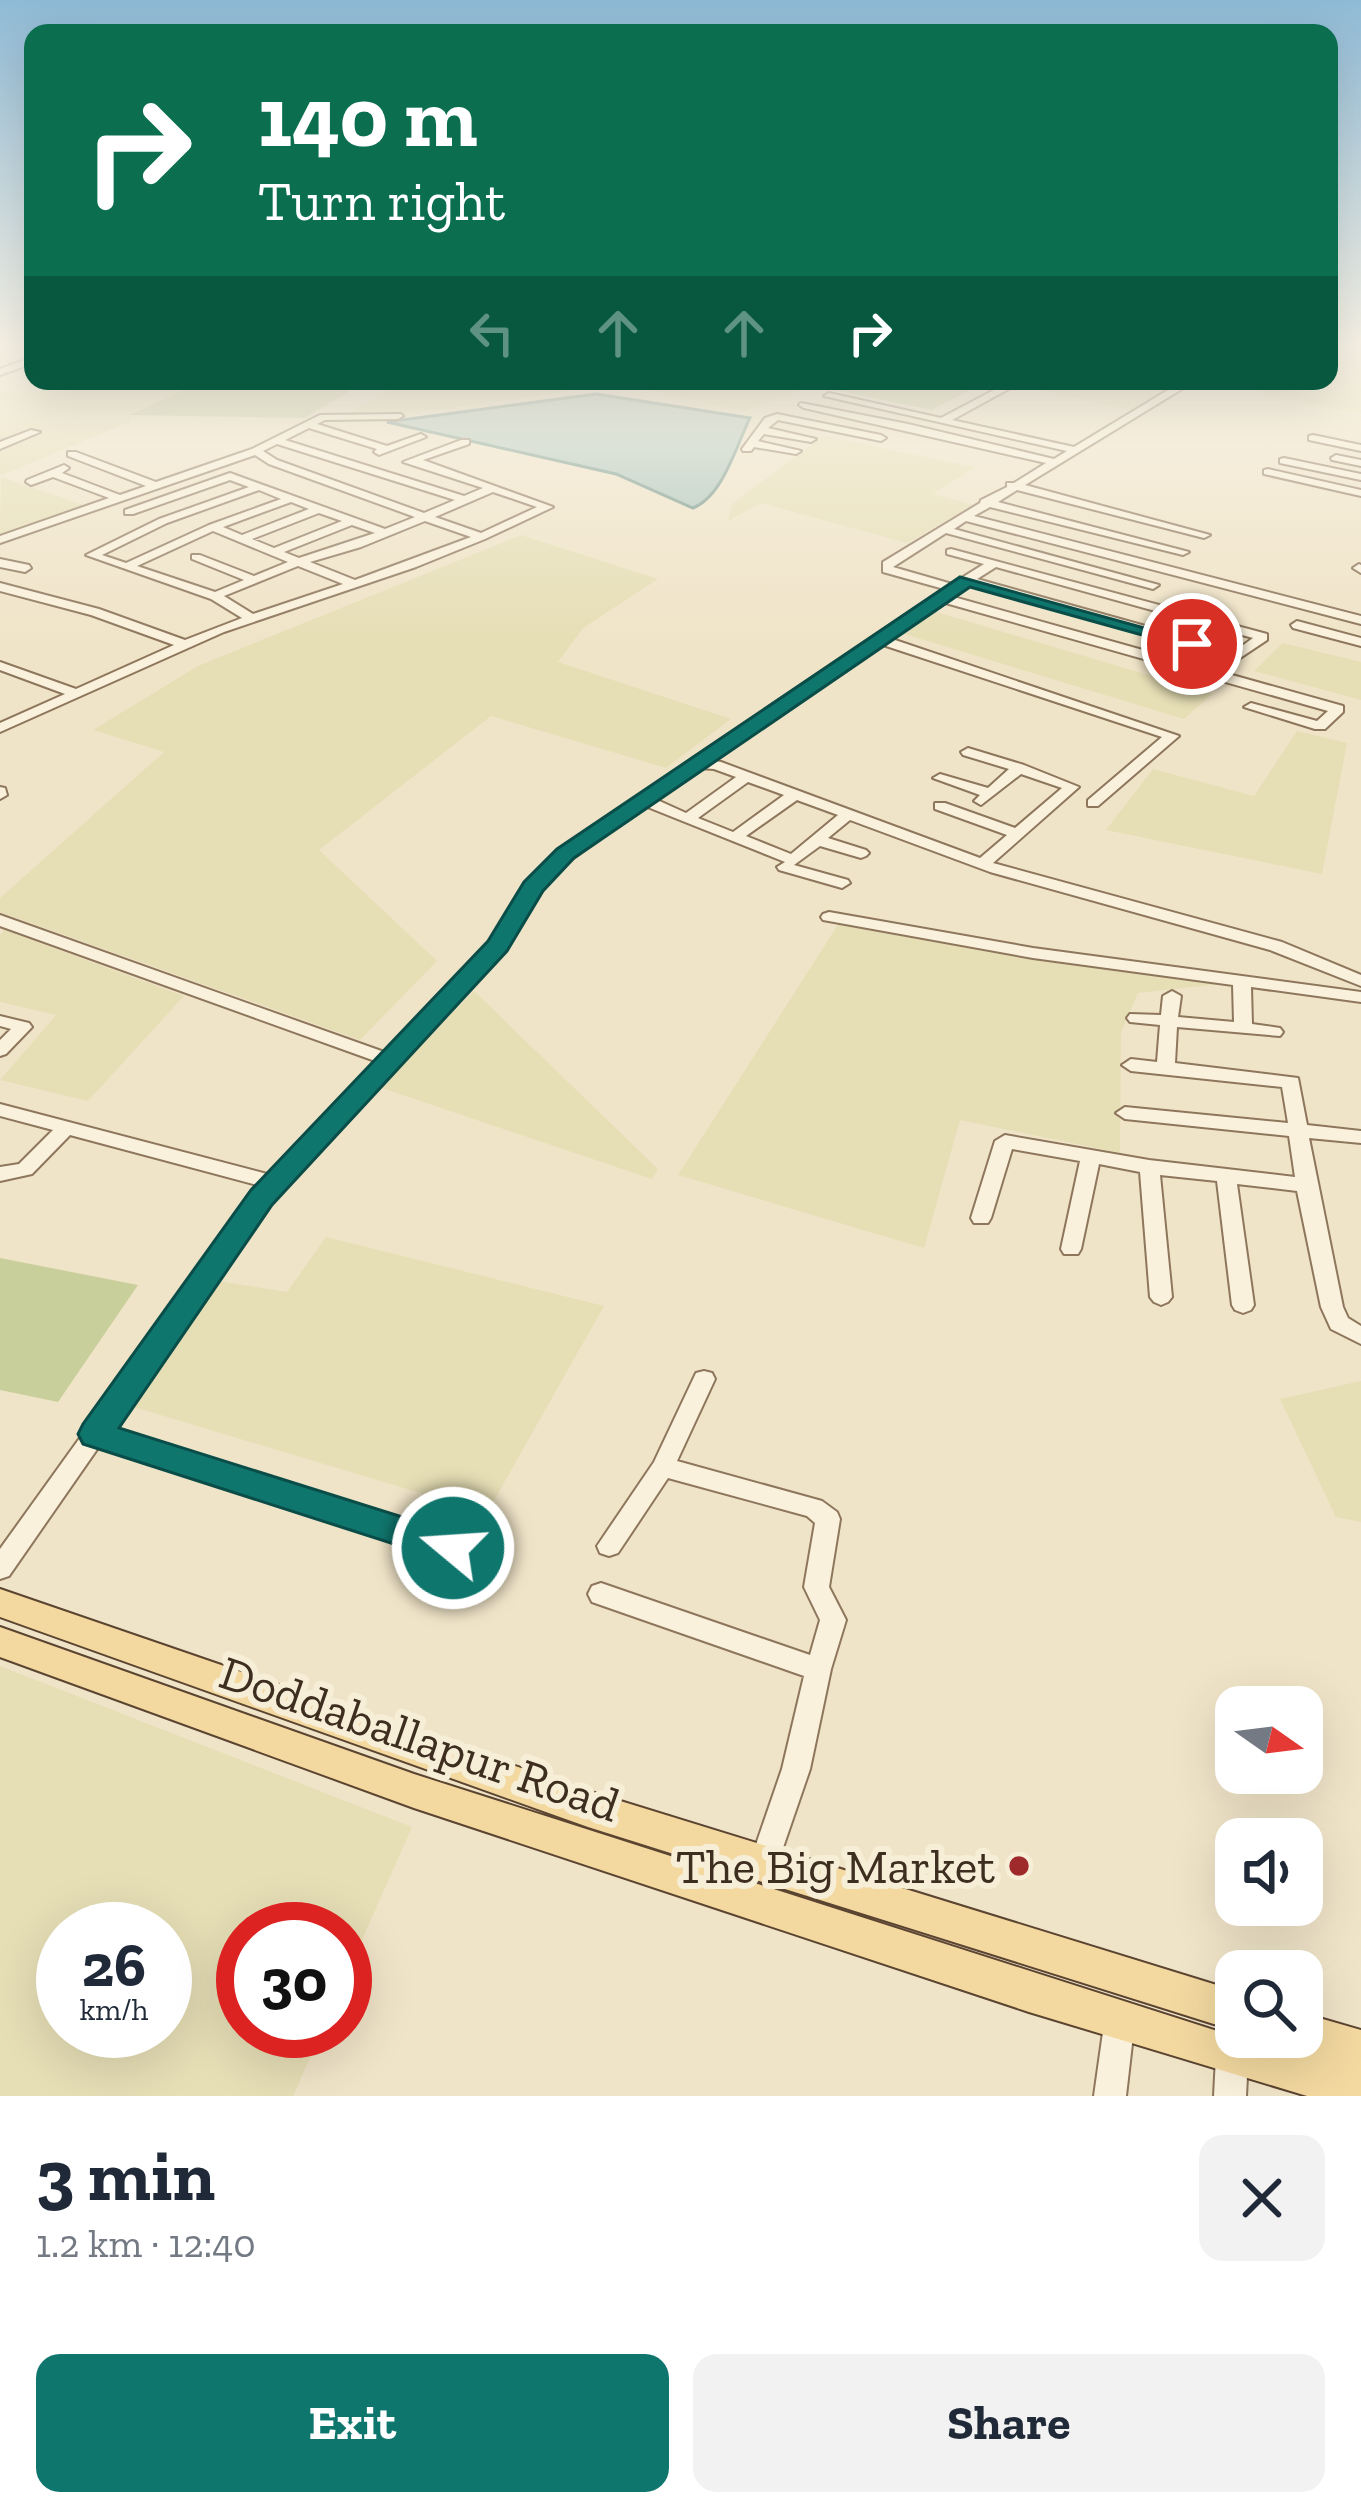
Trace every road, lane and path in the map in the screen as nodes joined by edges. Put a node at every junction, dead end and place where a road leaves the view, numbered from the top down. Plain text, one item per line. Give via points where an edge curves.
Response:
1 (269, 444) edge
2 (289, 444) edge
3 (370, 444) edge
4 (401, 444) edge
5 (460, 444) edge
6 (751, 444) edge
7 (979, 444) edge
8 (1045, 444) edge
9 (1088, 444) edge
10 (386, 449) junction
11 (256, 451) junction
12 (796, 451) dead end
13 (1076, 451) junction
14 (1336, 458) dead end
15 (413, 460) junction
16 (1284, 460) dead end
17 (351, 462) junction
18 (1054, 462) junction
19 (1361, 464) edge
20 (53, 472) junction
21 (381, 472) junction
22 (1268, 472) dead end
23 (1361, 477) edge
24 (31, 482) dead end
25 (152, 484) junction
26 (1011, 485) junction
27 (258, 487) junction
28 (341, 487) junction
29 (491, 489) junction
30 (1361, 493) edge
31 (179, 494) junction
32 (116, 496) junction
33 (290, 500) junction
34 (464, 500) junction
35 (985, 502) junction
36 (319, 509) junction
37 (1103, 510) junction
38 (129, 512) dead end
39 (424, 516) junction
40 (963, 517) junction
41 (352, 521) junction
42 (1077, 525) junction
43 (213, 527) junction
44 (942, 529) junction
45 (385, 533) junction
46 (1204, 535) dead end
47 (481, 537) junction
48 (242, 539) junction
49 (0, 540) edge
50 (274, 552) junction
51 (951, 552) dead end
52 (1183, 552) dead end
53 (196, 557) dead end
54 (298, 562) junction
55 (0, 563) edge
56 (994, 563) junction
57 (126, 567) junction
58 (25, 568) dead end
59 (255, 580) junction
60 (352, 583) junction
61 (961, 584) junction
62 (1153, 585) dead end
63 (0, 587) edge
64 (215, 596) junction
65 (942, 598) junction
66 (251, 618) junction
67 (1361, 620) edge
68 (1297, 625) dead end
69 (1317, 630) junction
70 (879, 639) junction
71 (1304, 641) dead end
72 (184, 644) junction
73 (1358, 647) edge
74 (0, 666) edge
75 (76, 693) junction
76 (1251, 707) dead end
77 (0, 710) edge
78 (21, 718) junction
79 (0, 728) edge
80 (968, 752) dead end
81 (694, 763) junction
82 (1019, 768) junction
83 (746, 777) junction
84 (940, 778) dead end
85 (1072, 788) junction
86 (794, 796) junction
87 (644, 800) junction
88 (940, 806) dead end
89 (847, 815) junction
90 (687, 820) junction
91 (1019, 834) junction
92 (734, 838) junction
93 (818, 840) junction
94 (861, 853) dead end
95 (982, 864) junction
96 (783, 868) junction
97 (842, 883) dead end
98 (830, 917) dead end
99 (0, 920) edge
100 (1361, 981) edge
101 (1242, 982) junction
102 (1172, 996) dead end
103 (1361, 997) edge
104 (1136, 1018) dead end
105 (0, 1021) edge
106 (1169, 1021) junction
107 (1243, 1028) junction
108 (1274, 1032) dead end
109 (0, 1050) edge
110 (392, 1061) junction
111 (1131, 1065) dead end
112 (1166, 1068) junction
113 (0, 1110) edge
114 (1126, 1113) dead end
115 (64, 1130) junction
116 (1297, 1130) junction
117 (1361, 1137) edge
118 (1091, 1155) junction
119 (1149, 1167) junction
120 (0, 1174) edge
121 (1226, 1177) junction
122 (275, 1183) junction
123 (1306, 1185) junction
124 (981, 1218) dead end
125 (1071, 1249) dead end
126 (1161, 1297) dead end
127 (1243, 1306) dead end
128 (1361, 1336) edge
129 (704, 1379) dead end
130 (95, 1434) junction
131 (663, 1467) junction
132 (609, 1546) dead end
133 (453, 1548) dead end
134 (0, 1569) edge
135 (601, 1594) dead end
136 (0, 1603) edge
137 (0, 1642) edge
138 (818, 1670) junction
139 (588, 1809) junction
140 (573, 1846) junction
141 (764, 1865) junction
142 (1215, 2005) edge
143 (1120, 2018) junction
144 (1323, 2050) edge
145 (1230, 2077) edge
146 (1359, 2081) edge
147 (1110, 2096) edge

1 - 11 street
2 - 17 street
3 - 10 street
4 - 10 street
5 - 15 street
6 - 12 street
7 - 18 street
8 - 13 street
9 - 13 street
10 - 17 street
11 - 25 street
11 - 28 street
13 - 18 street
14 - 19 street
15 - 21 street
15 - 29 street
16 - 23 street
17 - 21 street
18 - 26 street
20 - 24 street
20 - 25 street via 78,457
20 - 32 street
21 - 28 street
21 - 34 street
22 - 30 street
25 - 31 street
25 - 32 street
26 - 35 street
26 - 37 street
27 - 31 street via 230,476
27 - 33 street
27 - 57 street via 92,555
28 - 39 street
29 - 34 street
29 - 47 street via 547,507
31 - 38 street
32 - 49 street
33 - 36 street
33 - 43 street
34 - 39 street
35 - 40 street
35 - 42 street
36 - 41 street
36 - 48 street
37 - 42 street
37 - 46 street
39 - 45 street
39 - 47 street
40 - 44 street
40 - 67 street
41 - 45 street
41 - 50 street
42 - 52 street
43 - 48 street
43 - 57 street
44 - 61 street via 887,569
44 - 62 street
45 - 54 street
47 - 60 street
48 - 50 street
50 - 54 street
51 - 56 street
53 - 59 street
54 - 59 street
54 - 60 street
55 - 58 street
56 - 61 street
56 - 61 street via 1263,637 1237,656
57 - 64 street
59 - 64 street
60 - 66 street
61 - 65 street
63 - 72 street
64 - 66 street
65 - 70 street
65 - 76 street via 1338,710 1320,726
66 - 72 street
68 - 69 street
69 - 71 street
69 - 73 street
70 - 81 street
70 - 85 street via 1172,736 1096,800
72 - 75 street
74 - 75 street
75 - 78 street
77 - 78 street
78 - 79 street
80 - 82 street
81 - 83 street
81 - 87 street
82 - 84 street via 986,797
82 - 85 street
83 - 86 street
83 - 90 street
85 - 91 street
86 - 89 street
86 - 92 street
87 - 90 street
87 - 110 street via 547,869 498,945
88 - 91 street
89 - 93 street
89 - 95 street
90 - 92 street
91 - 95 street
92 - 96 street
93 - 94 street
93 - 96 street
95 - 100 street via 1276,946
96 - 97 street
98 - 101 street
99 - 110 street
101 - 103 street
101 - 107 street
102 - 106 street
104 - 106 street
105 - 109 street via 23,1028
106 - 107 street
106 - 112 street
107 - 108 street
110 - 122 street
111 - 112 street
112 - 116 street via 1291,1082
113 - 115 street
114 - 116 street
115 - 120 street via 25,1168
115 - 122 street
116 - 117 street
116 - 123 street
118 - 119 street
118 - 124 street via 1005,1141
118 - 125 street
119 - 121 street
119 - 126 street
121 - 123 street
121 - 127 street
122 - 130 street
123 - 128 street via 1332,1307 1339,1323
129 - 131 street
130 - 133 street
130 - 134 street
131 - 132 street
131 - 138 street via 814,1508 828,1519 817,1587 832,1619
135 - 138 street
136 - 139 main road, Doddaballapur Road
137 - 140 main road, Doddaballapur Road
138 - 141 street
139 - 140 main road
139 - 141 main road, Doddaballapur Road
140 - 143 main road, Doddaballapur Road
141 - 142 main road, Doddaballapur Road
143 - 145 main road, Doddaballapur Road
143 - 147 street
144 - 146 main road, Doddaballapur Road
145 - 146 main road, Doddaballapur Road

